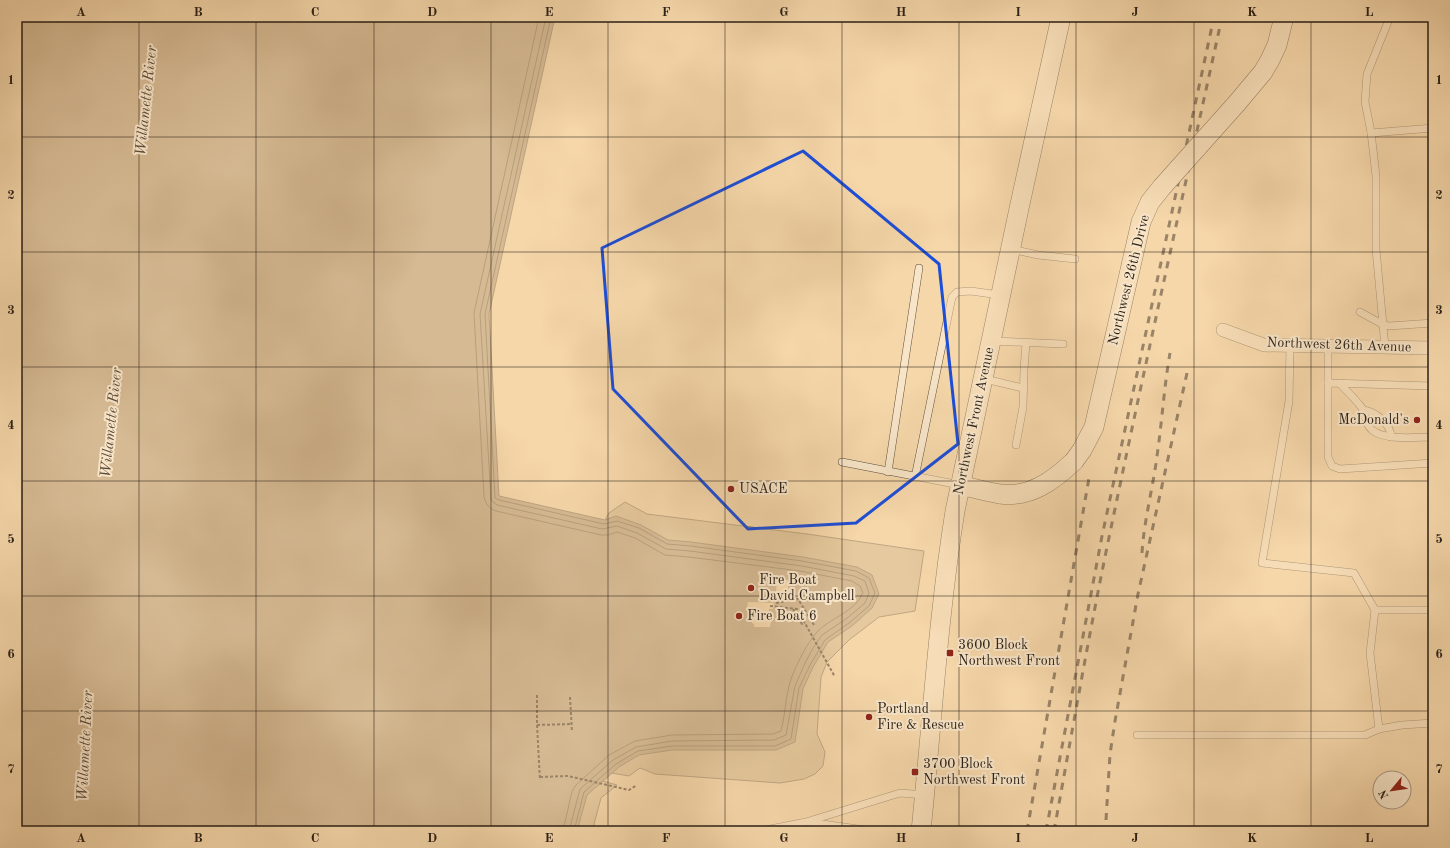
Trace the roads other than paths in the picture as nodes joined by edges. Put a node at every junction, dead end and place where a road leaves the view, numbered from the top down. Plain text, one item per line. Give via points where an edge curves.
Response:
1 (1061, 17) edge
2 (1284, 17) edge
3 (1390, 17) edge
4 (1433, 128) edge
5 (1371, 133) junction
6 (1010, 249) junction
7 (1075, 260) dead end
8 (919, 268) dead end
9 (1000, 296) junction
10 (1360, 312) dead end
11 (1433, 323) edge
12 (1382, 324) junction
13 (1223, 330) dead end
14 (991, 341) junction
15 (1026, 343) junction
16 (1063, 344) dead end
17 (1290, 346) junction
18 (1328, 346) junction
19 (1385, 347) junction
20 (1433, 348) edge
21 (983, 378) junction
22 (1328, 383) junction
23 (1341, 383) junction
24 (1433, 386) edge
25 (1023, 388) junction
26 (1363, 410) junction
27 (1391, 437) junction
28 (1433, 437) edge
29 (1016, 445) dead end
30 (842, 462) dead end
31 (1433, 463) edge
32 (888, 472) junction
33 (916, 477) junction
34 (960, 485) junction
35 (1375, 610) junction
36 (1433, 610) edge
37 (1433, 723) edge
38 (1379, 729) junction
39 (1136, 735) dead end
40 (925, 795) junction
41 (806, 822) junction
42 (1404, 830) edge
43 (1433, 830) edge
44 (760, 831) edge
45 (892, 831) edge
46 (921, 831) edge

1 - 6 main road, Northwest Front Avenue
2 - 34 main road, Northwest 26th Drive, bridge via 1277,45 1263,72 1162,187 1147,209 1141,222 1094,427 1082,450 1060,474 1042,486 1021,493 1001,494
3 - 5 lane via 1367,74 1365,102
4 - 5 lane
5 - 12 lane via 1376,176 1376,249
6 - 7 lane
6 - 9 main road, Northwest Front Avenue
8 - 32 lane
9 - 14 main road, Northwest Front Avenue
9 - 33 lane via 971,291 957,292 952,297
10 - 12 lane
11 - 12 lane via 1389,326
12 - 19 lane
13 - 17 street, Northwest 26th Avenue via 1264,345
14 - 15 lane
14 - 21 main road, Northwest Front Avenue
15 - 16 lane
15 - 25 lane
17 - 18 street, Northwest 26th Avenue
17 - 35 lane via 1289,400 1262,563 1354,573
18 - 19 street, Northwest 26th Avenue
18 - 22 lane
19 - 20 street, Northwest 26th Avenue
21 - 25 lane
21 - 34 main road, Northwest Front Avenue
22 - 23 lane
22 - 31 lane via 1328,457 1332,466 1340,469
23 - 24 lane
23 - 26 lane
25 - 29 lane via 1023,407
26 - 27 lane via 1374,412 1382,419 1390,429
26 - 27 lane via 1372,430
27 - 28 lane
30 - 32 lane
32 - 33 lane
33 - 34 lane
34 - 40 main road, Northwest Front Avenue via 948,554
35 - 36 lane
35 - 38 lane via 1370,653
37 - 38 lane
38 - 39 lane via 1365,735
40 - 41 lane via 900,793
40 - 46 main road, Northwest Front Avenue
41 - 44 lane
41 - 45 lane
42 - 43 lane

